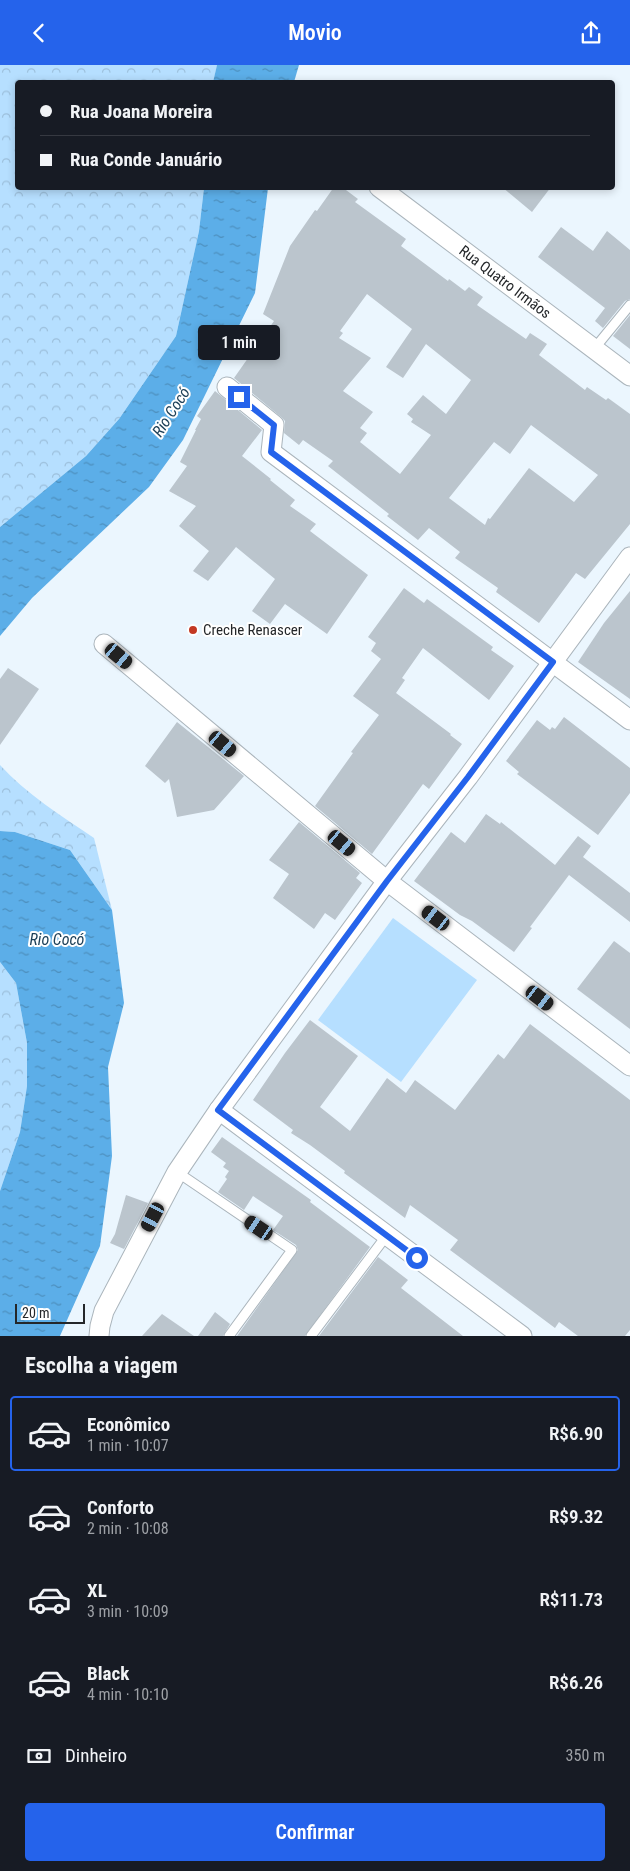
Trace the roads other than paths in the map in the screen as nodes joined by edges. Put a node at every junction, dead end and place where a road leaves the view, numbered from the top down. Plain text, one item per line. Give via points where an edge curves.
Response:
1 (383, 190) edge
2 (630, 305) edge
3 (594, 349) junction
4 (630, 376) edge
5 (227, 387) dead end
6 (630, 557) edge
7 (104, 644) dead end
8 (553, 662) junction
9 (630, 720) edge
10 (387, 881) junction
11 (630, 1066) edge
12 (218, 1110) junction
13 (177, 1171) junction
14 (387, 1235) junction
15 (99, 1335) edge
16 (229, 1336) edge
17 (312, 1336) edge
18 (522, 1336) edge

1 - 3 street, Rua Quatro Irmãos
2 - 3 lane
3 - 4 street, Rua Quatro Irmãos
5 - 8 street via 274,425 271,452
6 - 8 street
7 - 10 street
8 - 9 street
8 - 10 street
10 - 11 street
10 - 12 street
12 - 13 street
12 - 14 street
13 - 15 street via 104,1311
13 - 16 lane via 292,1250
14 - 17 lane
14 - 18 street

